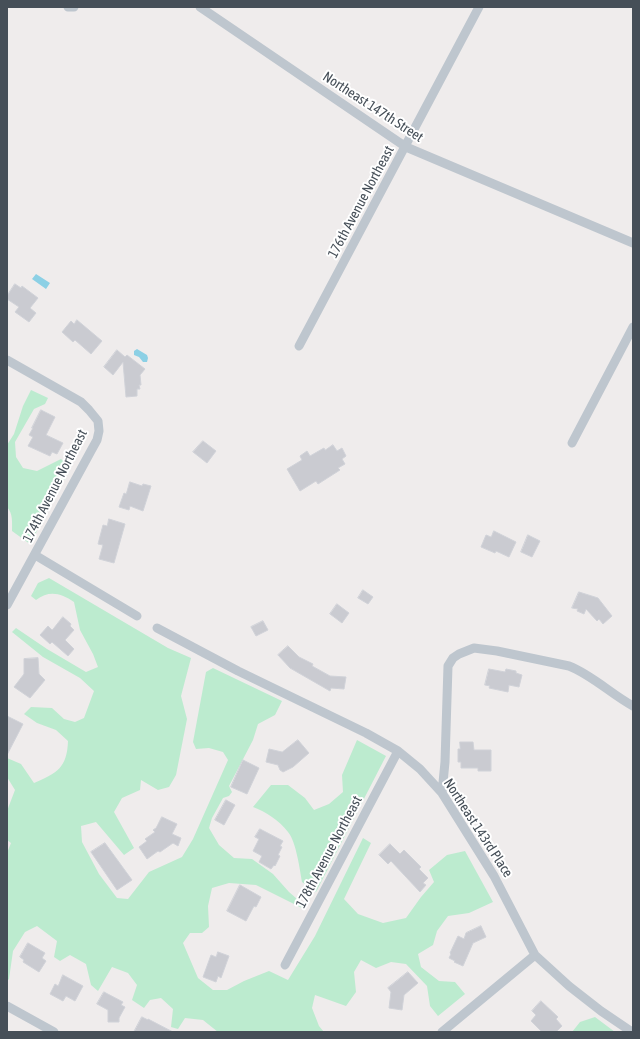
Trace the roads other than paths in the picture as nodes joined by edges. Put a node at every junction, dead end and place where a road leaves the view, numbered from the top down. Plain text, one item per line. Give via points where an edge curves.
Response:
1 (68, 7) edge
2 (74, 7) edge
3 (200, 7) edge
4 (479, 7) edge
5 (406, 147) junction
6 (633, 243) edge
7 (633, 327) edge
8 (300, 346) dead end
9 (7, 360) edge
10 (572, 443) dead end
11 (35, 555) junction
12 (7, 605) edge
13 (137, 616) dead end
14 (157, 628) dead end
15 (633, 706) edge
16 (398, 751) junction
17 (442, 793) junction
18 (535, 955) junction
19 (285, 965) dead end
20 (7, 1006) edge
21 (54, 1032) edge
22 (442, 1032) edge
23 (632, 1032) edge

1 - 2 street
3 - 5 street, Northeast 147th Street
4 - 5 street, 176th Avenue Northeast
5 - 6 street, Northeast 147th Street
5 - 8 street, 176th Avenue Northeast
7 - 10 street
9 - 11 street, 174th Avenue Northeast via 81,402 98,421 97,440
11 - 12 street, 174th Avenue Northeast
11 - 13 street
14 - 16 street, Northeast 143rd Place
15 - 17 street via 580,670 569,666 497,651 474,648 462,652 453,658 448,666
16 - 17 street, Northeast 143rd Place via 420,769
16 - 19 street, 178th Avenue Northeast
17 - 18 street, Northeast 143rd Place via 494,876
18 - 22 street
18 - 23 street, Northeast 143rd Place via 569,986
20 - 21 street

